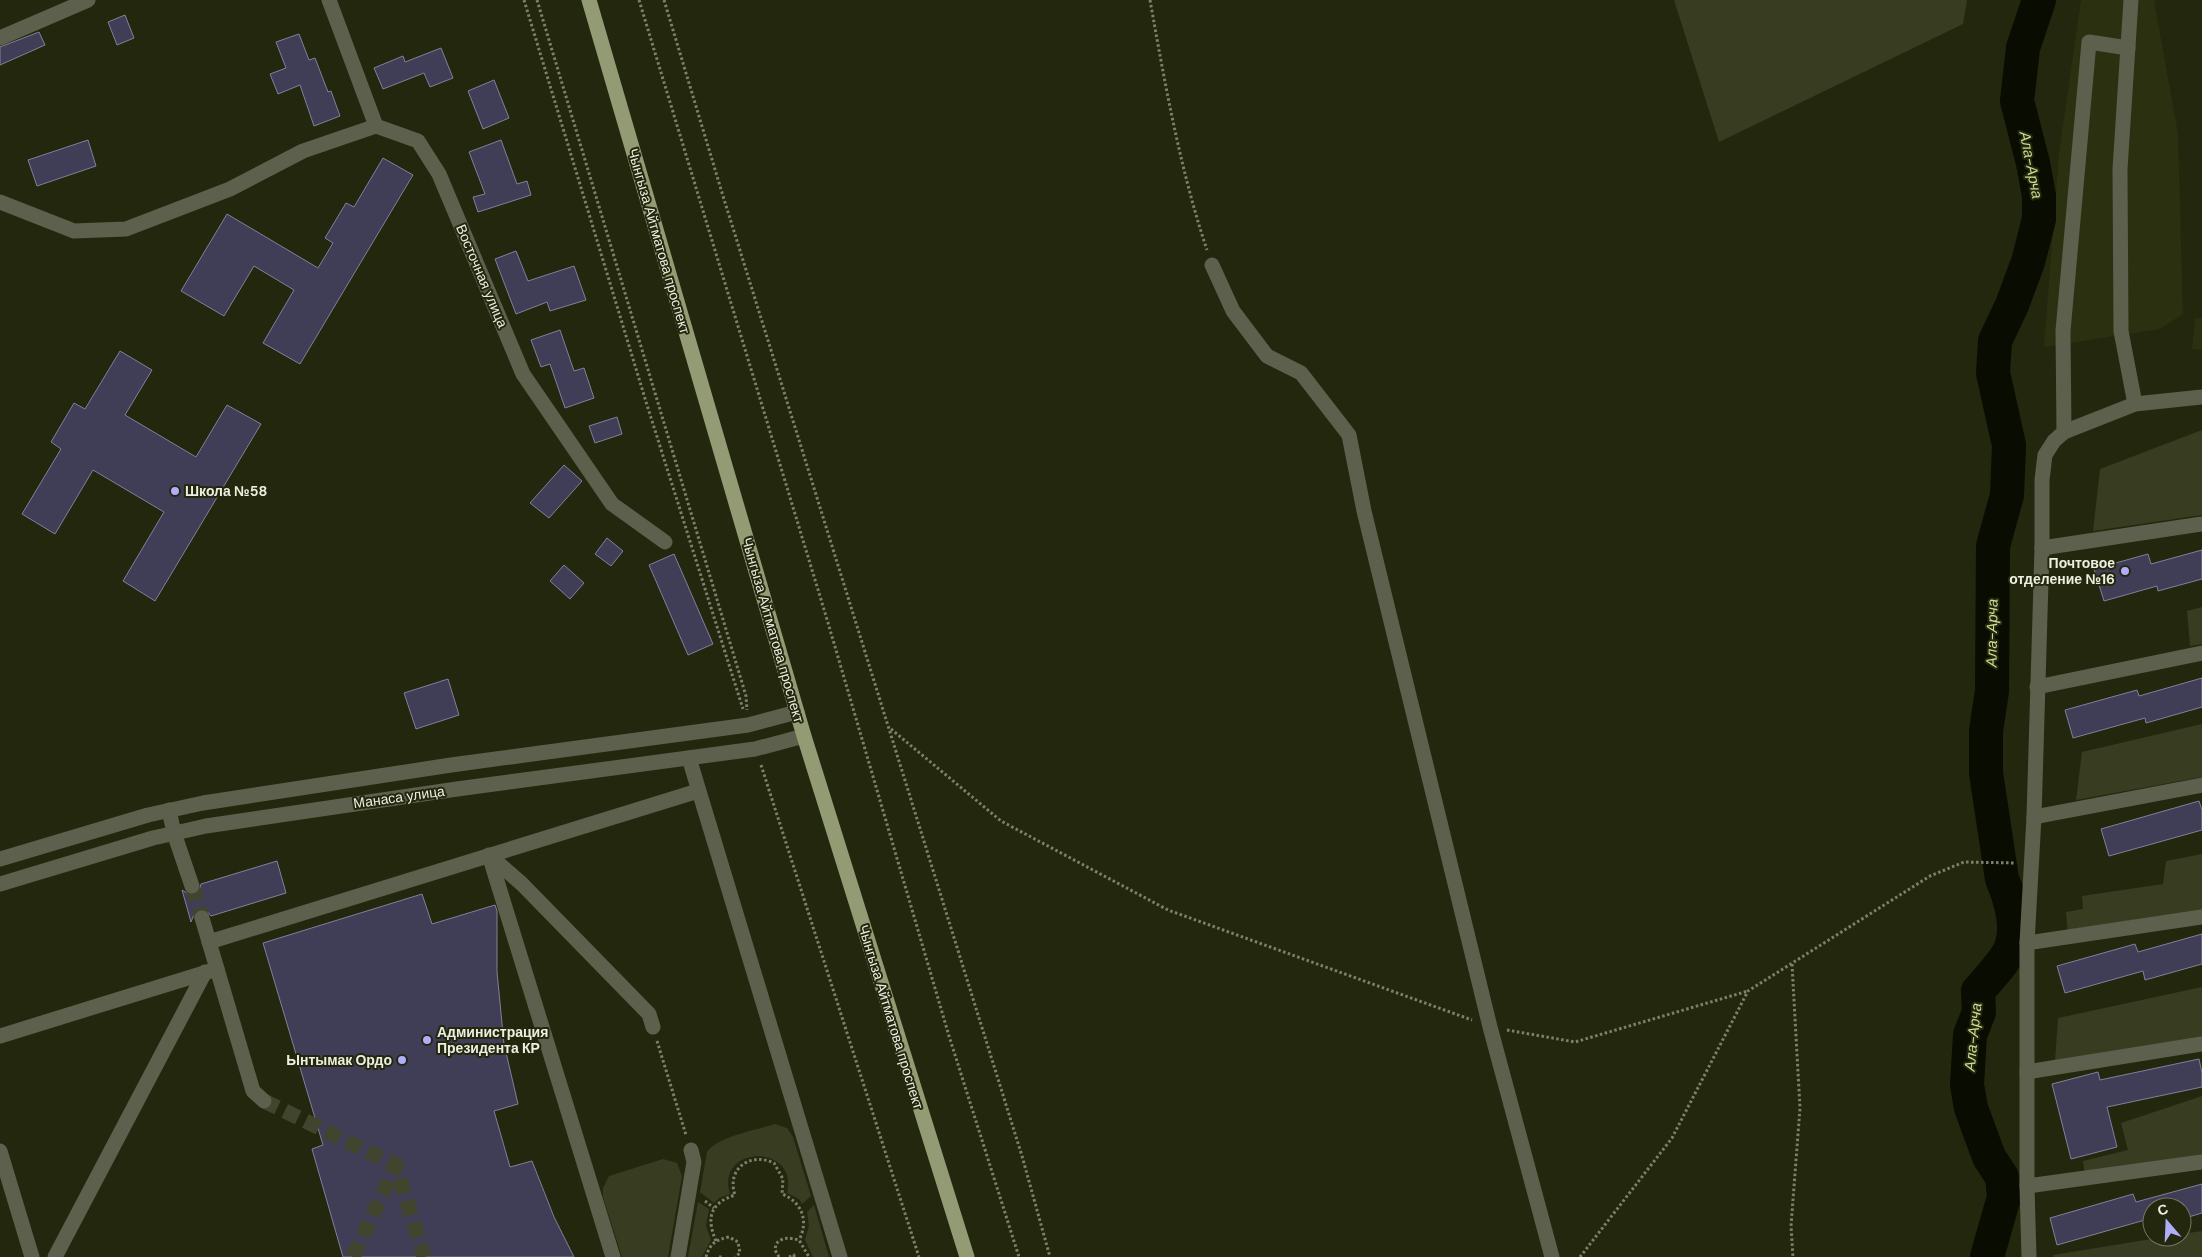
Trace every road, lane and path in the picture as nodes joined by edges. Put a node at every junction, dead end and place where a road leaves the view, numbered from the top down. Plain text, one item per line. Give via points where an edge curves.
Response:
1 (329, 0) edge
2 (524, 0) edge
3 (537, 0) edge
4 (589, 0) edge
5 (640, 0) edge
6 (664, 0) edge
7 (1150, 0) edge
8 (2131, 0) edge
9 (78, 2) edge
10 (0, 38) edge
11 (2128, 48) junction
12 (376, 126) junction
13 (0, 202) edge
14 (1212, 266) joint
15 (2202, 397) edge
16 (2135, 404) junction
17 (2064, 432) junction
18 (2202, 524) edge
19 (665, 542) dead end
20 (2042, 548) junction
21 (2202, 653) edge
22 (2037, 687) junction
23 (797, 712) junction
24 (748, 725) junction
25 (890, 728) junction
26 (804, 736) junction
27 (755, 749) junction
28 (689, 758) junction
29 (2202, 785) edge
30 (698, 791) junction
31 (169, 810) junction
32 (2034, 817) junction
33 (174, 833) junction
34 (489, 856) junction
35 (0, 859) edge
36 (2031, 863) junction
37 (0, 884) edge
38 (192, 886) tunnel mouth
39 (2202, 917) edge
40 (202, 918) tunnel mouth
41 (209, 942) junction
42 (2027, 943) junction
43 (1792, 964) junction
44 (211, 970) junction
45 (1748, 991) junction
46 (1490, 1026) junction
47 (653, 1027) joint
48 (0, 1036) edge
49 (2202, 1044) edge
50 (2028, 1072) junction
51 (264, 1101) tunnel mouth
52 (691, 1150) joint
53 (0, 1151) edge
54 (2202, 1162) edge
55 (2027, 1186) junction
56 (799, 1240) junction
57 (716, 1241) junction
58 (32, 1257) edge
59 (55, 1257) edge
60 (613, 1257) edge
61 (678, 1257) edge
62 (706, 1257) edge
63 (719, 1257) edge
64 (724, 1257) edge
65 (734, 1257) edge
66 (780, 1257) edge
67 (790, 1257) edge
68 (794, 1257) edge
69 (809, 1257) edge
70 (840, 1257) edge
71 (919, 1257) edge
72 (967, 1257) edge
73 (1019, 1257) edge
74 (1050, 1257) edge
75 (1552, 1257) edge
76 (1580, 1257) edge
77 (1794, 1257) edge
78 (2029, 1257) edge

1 - 12 street
2 - 24 path
3 - 24 path via 744,687
4 - 23 main road, Чынгыза Айтматова проспект
5 - 73 path via 947,1027
6 - 25 path
7 - 14 path via 1169,106 1198,224
8 - 11 street
9 - 10 street
11 - 16 street via 2120,169 2120,331
11 - 17 street via 2089,42 2063,331
12 - 13 street via 303,151 230,189 126,229 74,231
12 - 19 street, Восточная улица via 418,141 439,174 523,374 612,504
14 - 46 street via 1233,311 1267,356 1301,373 1349,435 1366,520
15 - 16 street
16 - 17 street
17 - 20 street via 2045,455
18 - 20 street
20 - 22 street
21 - 22 street
22 - 32 street
23 - 24 street, Манаса улица
23 - 26 main road, Чынгыза Айтматова проспект
24 - 31 street, Манаса улица via 452,765
25 - 46 path via 1001,821 1168,910
25 - 74 path
26 - 27 street, Манаса улица
26 - 72 main road, Чынгыза Айтматова проспект
27 - 28 street, Манаса улица
27 - 71 path
28 - 30 street
28 - 33 street, Манаса улица via 457,789
29 - 32 street
30 - 34 street
30 - 70 street
31 - 33 street
31 - 35 street, Манаса улица
32 - 36 street
33 - 37 street, Манаса улица
33 - 38 street
34 - 41 street
34 - 47 street via 522,884 648,1014
34 - 60 street
36 - 42 street
36 - 43 path via 1964,862 1930,876
39 - 42 street
40 - 41 street
41 - 44 street
42 - 50 street
43 - 45 path
43 - 77 path via 1800,1108 1791,1226
44 - 48 street
44 - 51 street via 253,1090
44 - 59 street
45 - 46 path via 1575,1042
45 - 76 path via 1672,1138
46 - 75 street
47 - 52 path
49 - 50 street
50 - 55 street
52 - 61 street via 694,1162
53 - 58 street
54 - 55 street
55 - 78 street
56 - 57 path via 804,1220 797,1203 782,1194 783,1179 774,1164 757,1158 741,1165 732,1179 735,1195 721,1200 714,1208 710,1222
56 - 66 path via 779,1240 775,1250
56 - 69 path
57 - 62 path
57 - 65 path via 734,1238 740,1253
63 - 64 path
67 - 68 path

